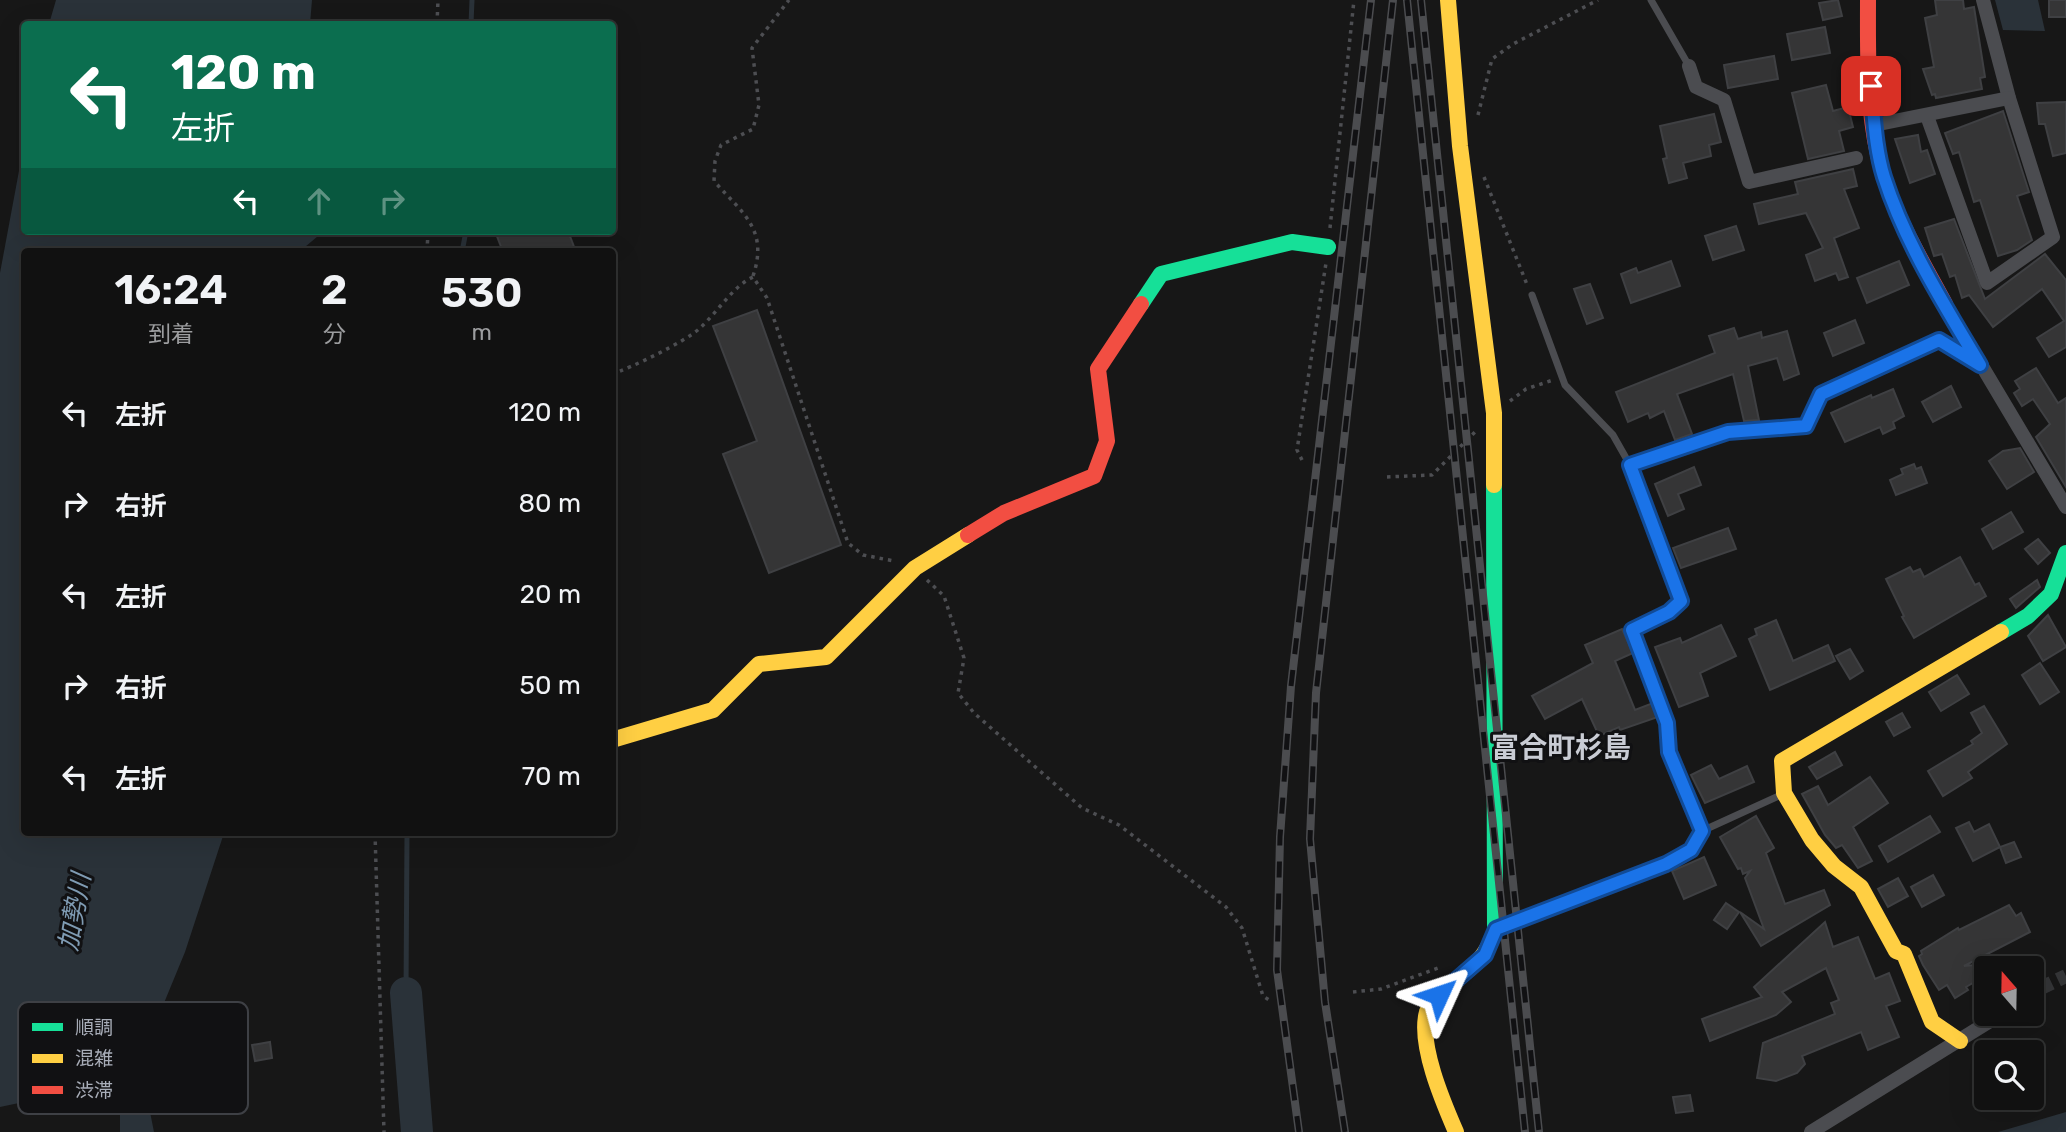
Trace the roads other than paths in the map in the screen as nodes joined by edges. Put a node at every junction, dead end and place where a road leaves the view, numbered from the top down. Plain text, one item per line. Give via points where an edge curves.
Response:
1 (1448, 0) edge
2 (1651, 0) edge
3 (1868, 0) edge
4 (1983, 0) edge
5 (1689, 66) joint
6 (2008, 98) junction
7 (1927, 116) junction
8 (1874, 125) junction
9 (1856, 158) dead end
10 (1328, 247) dead end
11 (1532, 295) road end
12 (1945, 304) joint
13 (1980, 365) junction
14 (1630, 465) junction
15 (2066, 507) edge
16 (2066, 553) edge
17 (1632, 630) joint
18 (616, 739) edge
19 (1784, 793) junction
20 (1702, 831) junction
21 (1496, 929) junction
22 (1984, 1026) edge
23 (1961, 1041) junction
24 (1456, 1132) edge
25 (1811, 1132) edge

1 - 21 street via 1460,146 1494,413
2 - 5 lane
3 - 8 street
4 - 6 street
5 - 9 street via 1696,87 1724,100 1749,183
6 - 7 street
6 - 7 street via 2053,237 1987,284
7 - 8 street
8 - 12 street via 1892,198
10 - 18 street via 1292,242 1161,274 1098,369 1107,441 1094,476 1004,513 915,568 826,657 759,664 713,710
11 - 14 lane via 1565,385 1613,435
12 - 13 street
13 - 14 street via 1939,340 1821,394 1806,426 1728,432
13 - 15 street
14 - 17 street via 1681,601
16 - 19 street via 2051,594 2028,616 1782,761
17 - 20 lane via 1667,723 1669,752
19 - 20 lane
19 - 23 street via 1812,840 1861,887 1896,951 1905,954 1932,1022
20 - 21 lane via 1691,850 1666,864
21 - 24 street via 1485,955 1428,1006 1424,1027 1445,1108
22 - 23 street
23 - 25 street

